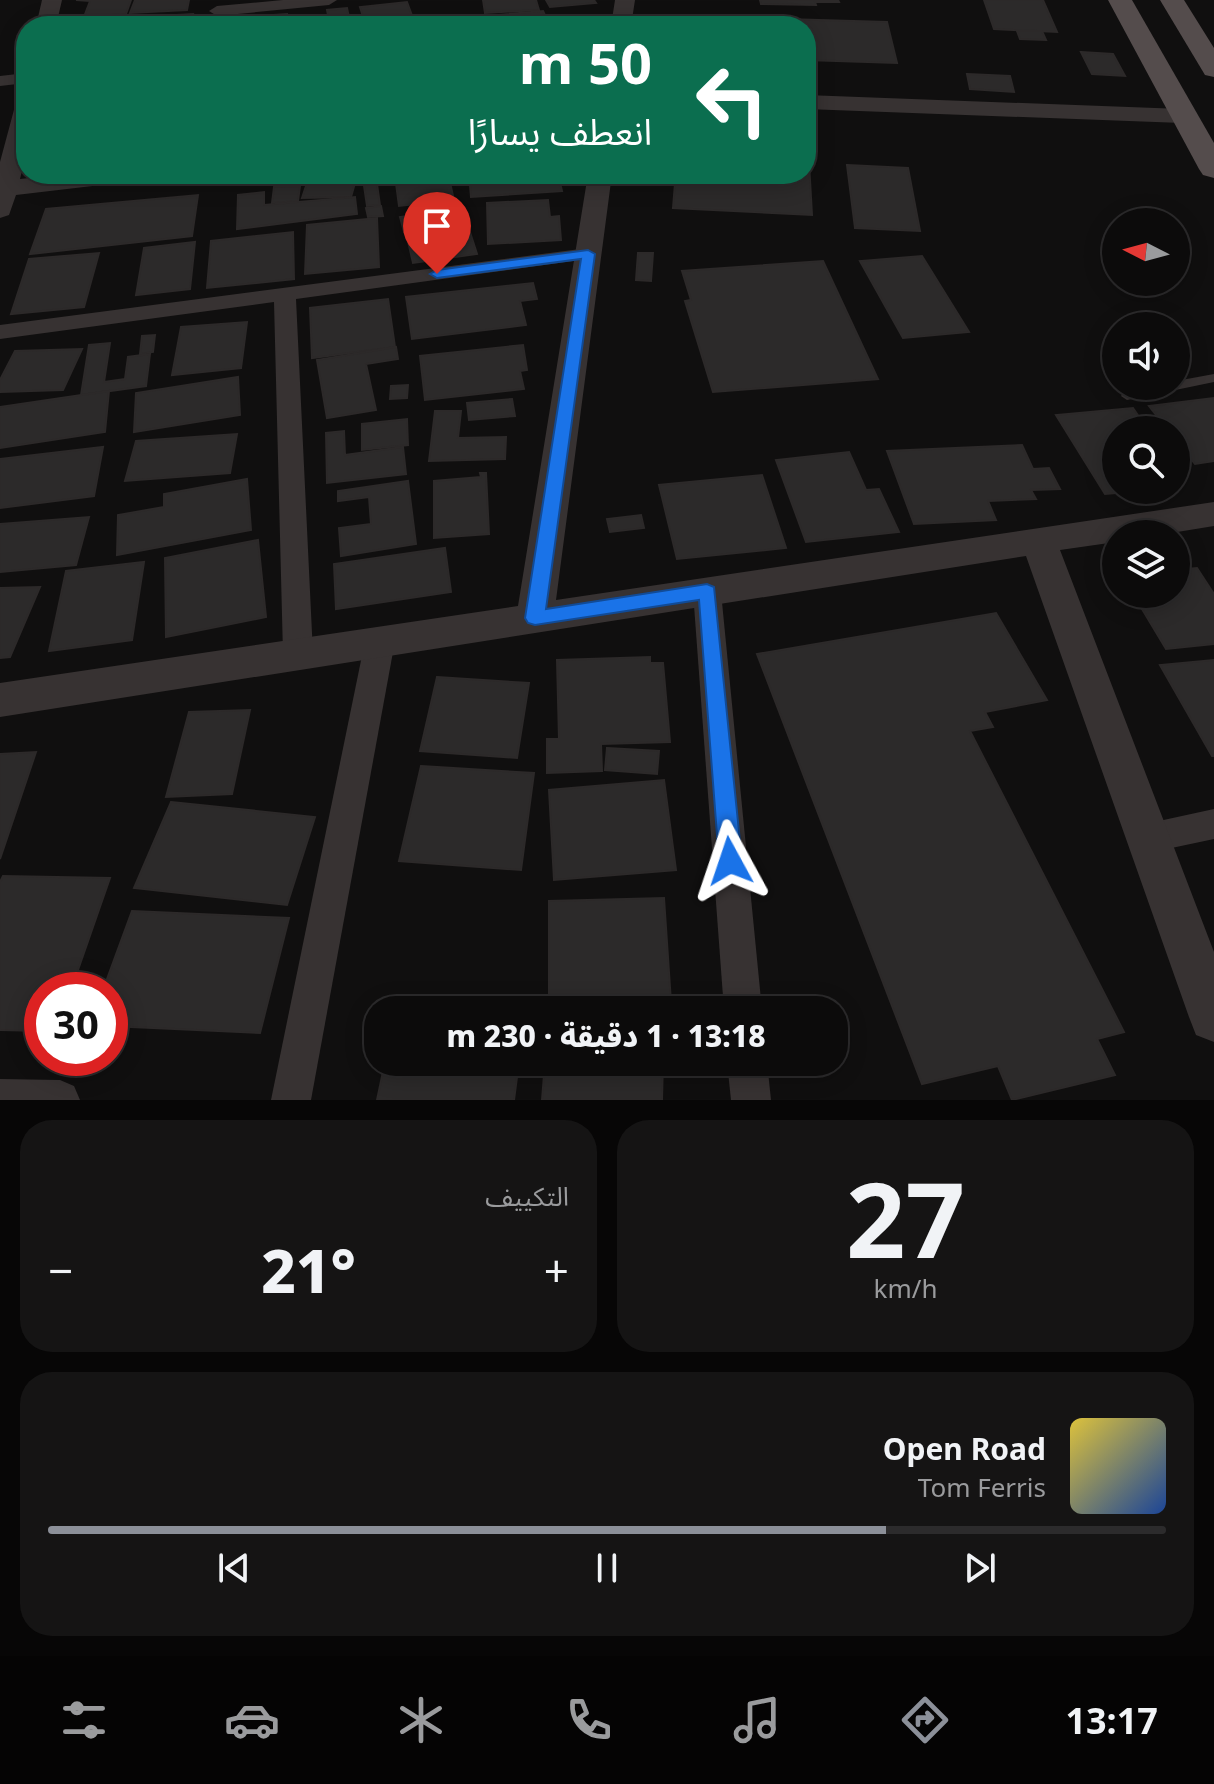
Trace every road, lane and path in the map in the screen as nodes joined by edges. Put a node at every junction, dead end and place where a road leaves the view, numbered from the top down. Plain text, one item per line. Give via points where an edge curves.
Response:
1 (329, 0) edge
2 (1120, 0) edge
3 (1172, 0) edge
4 (217, 12) edge
5 (1214, 69) edge
6 (816, 102) edge
7 (1182, 116) junction
8 (16, 144) edge
9 (1214, 169) edge
10 (75, 184) edge
11 (598, 184) edge
12 (2, 196) edge
13 (588, 254) junction
14 (285, 294) junction
15 (0, 332) edge
16 (1214, 378) edge
17 (1190, 383) edge
18 (1214, 514) edge
19 (1039, 541) junction
20 (707, 592) junction
21 (535, 618) junction
22 (380, 641) junction
23 (298, 654) junction
24 (0, 700) edge
25 (1214, 824) edge
26 (1148, 837) junction
27 (742, 996) edge
28 (1214, 1017) edge
29 (748, 1076) edge
30 (0, 1099) edge
31 (60, 1100) edge
32 (291, 1100) edge
33 (751, 1100) edge

1 - 4 street
2 - 7 main road
3 - 5 main road
6 - 7 street
7 - 9 main road
8 - 12 street
10 - 12 street
11 - 13 street
13 - 14 street
13 - 21 street
14 - 15 street
14 - 23 street
16 - 17 lane
18 - 19 street
19 - 20 street
19 - 26 street
20 - 21 street
20 - 27 street
21 - 22 street
22 - 23 street
22 - 32 street
23 - 24 street
25 - 26 street
26 - 28 street
29 - 33 street
30 - 31 street

